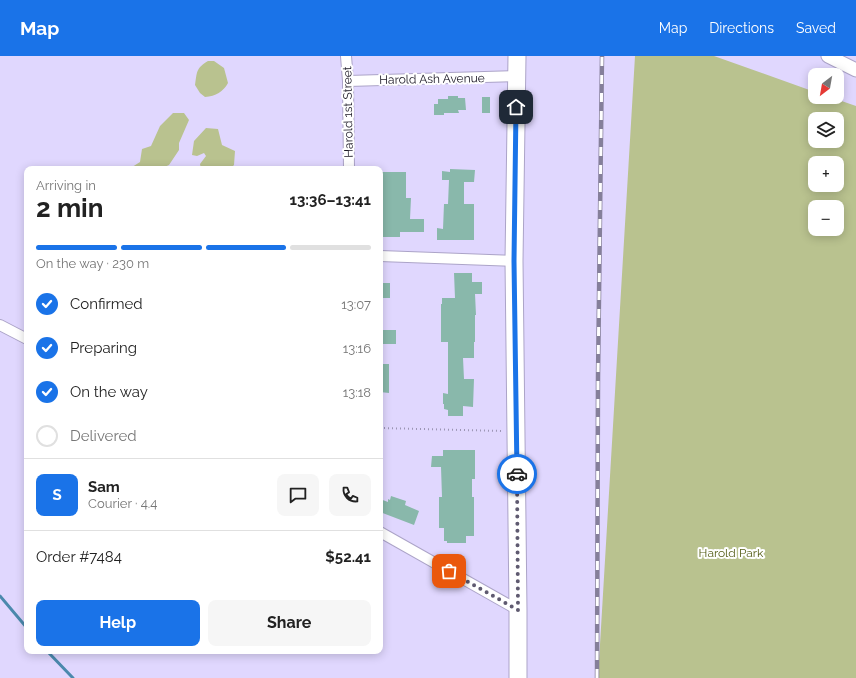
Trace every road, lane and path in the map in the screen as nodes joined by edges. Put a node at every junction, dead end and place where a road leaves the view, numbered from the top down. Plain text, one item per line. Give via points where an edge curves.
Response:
1 (346, 56) edge
2 (517, 56) edge
3 (828, 56) edge
4 (856, 70) edge
5 (516, 76) junction
6 (348, 81) junction
7 (349, 166) edge
8 (383, 256) edge
9 (514, 261) junction
10 (0, 325) edge
11 (24, 337) edge
12 (383, 428) edge
13 (516, 432) junction
14 (383, 534) edge
15 (518, 610) junction
16 (518, 678) edge

1 - 6 street, Harold 1st Street
2 - 5 highway
3 - 4 street
5 - 6 street, Harold Ash Avenue
5 - 9 highway
6 - 7 street, Harold 1st Street
8 - 9 street
9 - 13 highway
10 - 11 street
12 - 13 path
13 - 15 highway
14 - 15 street
15 - 16 highway

